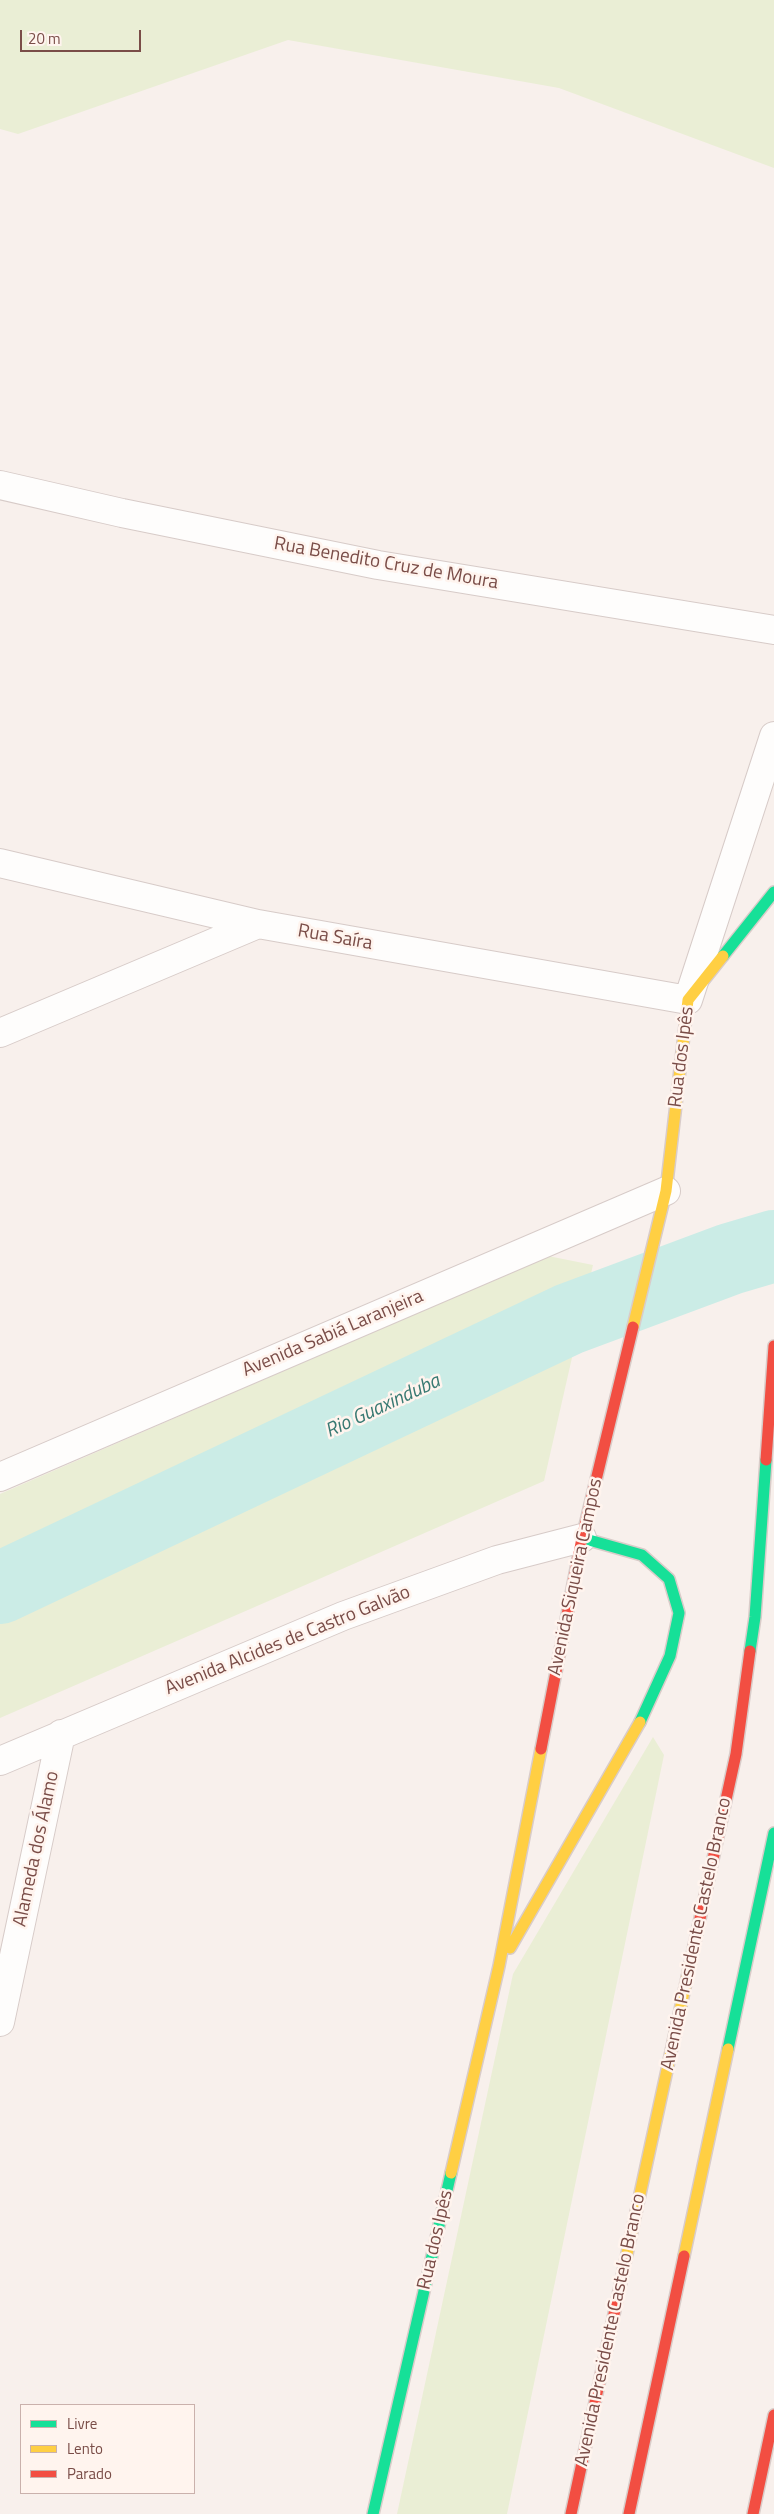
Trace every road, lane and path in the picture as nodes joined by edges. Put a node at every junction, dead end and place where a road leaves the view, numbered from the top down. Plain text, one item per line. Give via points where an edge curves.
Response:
1 (0, 485) edge
2 (774, 630) edge
3 (774, 736) edge
4 (0, 863) edge
5 (774, 892) edge
6 (258, 924) junction
7 (688, 1000) junction
8 (0, 1033) edge
9 (666, 1191) junction
10 (774, 1346) edge
11 (0, 1477) edge
12 (582, 1538) junction
13 (61, 1734) junction
14 (0, 1762) edge
15 (774, 1833) edge
16 (499, 1966) junction
17 (0, 2022) edge
18 (774, 2414) edge
19 (373, 2514) edge
20 (571, 2514) edge
21 (629, 2514) edge
22 (752, 2514) edge

1 - 2 street, Rua Benedito Cruz de Moura via 378,565
3 - 7 street
4 - 6 street, Rua Saíra
5 - 7 street, Rua dos Ipês
6 - 7 street, Rua Saíra
6 - 8 street
7 - 9 street, Rua dos Ipês
9 - 11 street, Avenida Sabiá Laranjeira
9 - 12 street, Avenida Siqueira Campos
10 - 20 street, Avenida Presidente Castelo Branco via 755,1617 736,1754
12 - 13 street, Avenida Alcides de Castro Galvão via 497,1560 343,1616
12 - 16 street, Avenida Siqueira Campos
12 - 16 street via 642,1555 669,1579 679,1613 670,1656 635,1734
13 - 14 street, Avenida Alcides de Castro Galvão
13 - 17 street, Alameda dos Álamo
15 - 21 street
16 - 19 street, Rua dos Ipês
18 - 22 street

